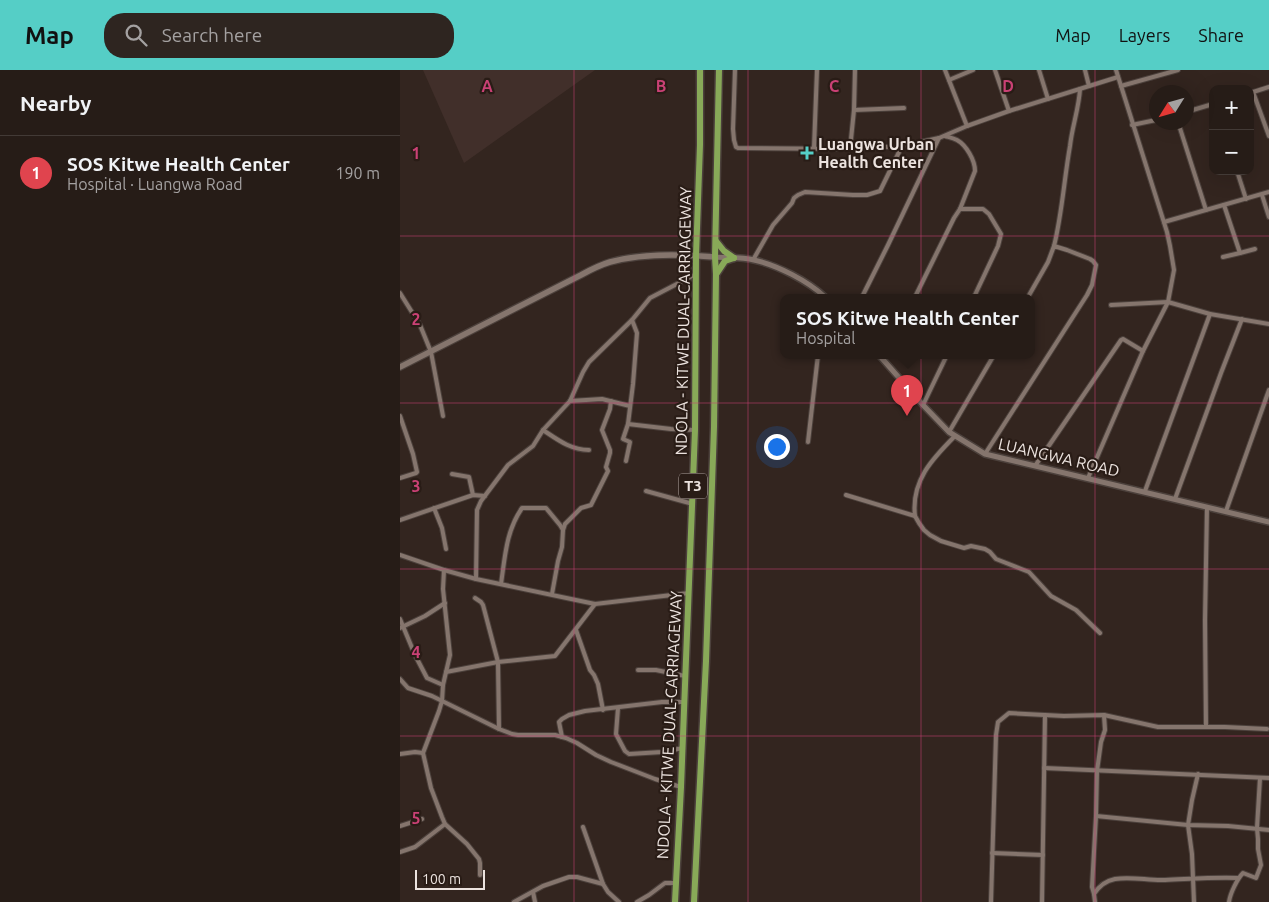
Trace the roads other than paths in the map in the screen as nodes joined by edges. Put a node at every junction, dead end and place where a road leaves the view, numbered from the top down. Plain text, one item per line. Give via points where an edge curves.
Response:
1 (700, 70) edge
2 (719, 70) edge
3 (735, 70) edge
4 (817, 70) edge
5 (855, 70) edge
6 (945, 70) edge
7 (973, 70) edge
8 (995, 70) edge
9 (1039, 70) edge
10 (1085, 70) edge
11 (1116, 70) edge
12 (1159, 70) edge
13 (1178, 70) edge
14 (1161, 76) junction
15 (1118, 77) junction
16 (949, 80) junction
17 (1089, 86) junction
18 (1121, 86) junction
19 (1269, 87) edge
20 (1080, 89) junction
21 (1254, 91) edge
22 (1254, 97) edge
23 (1048, 99) junction
24 (1209, 105) edge
25 (904, 108) dead end
26 (854, 110) junction
27 (1194, 110) edge
28 (1009, 111) junction
29 (1149, 121) edge
30 (1132, 125) junction
31 (967, 126) junction
32 (1181, 130) edge
33 (1269, 136) edge
34 (941, 137) junction
35 (902, 146) junction
36 (814, 148) junction
37 (850, 148) junction
38 (1238, 175) edge
39 (1269, 192) edge
40 (1262, 195) junction
41 (1246, 199) junction
42 (1224, 205) junction
43 (960, 209) junction
44 (1206, 210) junction
45 (1269, 218) edge
46 (1164, 222) junction
47 (716, 241) junction
48 (1054, 246) junction
49 (1255, 249) dead end
50 (1240, 253) junction
51 (696, 256) junction
52 (715, 257) junction
53 (1223, 257) dead end
54 (734, 258) junction
55 (753, 260) junction
56 (697, 274) junction
57 (716, 274) junction
58 (400, 293) edge
59 (821, 294) edge
60 (864, 294) edge
61 (916, 294) edge
62 (975, 294) edge
63 (1030, 294) edge
64 (1168, 302) junction
65 (1111, 305) dead end
66 (1210, 314) junction
67 (1242, 319) junction
68 (632, 320) junction
69 (1269, 324) edge
70 (1143, 351) junction
71 (431, 352) junction
72 (818, 359) edge
73 (886, 359) edge
74 (945, 359) edge
75 (992, 359) edge
76 (400, 367) edge
77 (1269, 390) edge
78 (611, 401) junction
79 (570, 402) junction
80 (923, 405) junction
81 (630, 406) junction
82 (400, 416) edge
83 (443, 416) dead end
84 (628, 424) junction
85 (543, 430) junction
86 (695, 430) junction
87 (949, 432) junction
88 (955, 436) junction
89 (808, 442) dead end
90 (589, 450) dead end
91 (985, 454) junction
92 (626, 460) dead end
93 (1035, 466) junction
94 (452, 474) dead end
95 (400, 477) edge
96 (1088, 478) junction
97 (646, 491) dead end
98 (1145, 491) junction
99 (473, 495) junction
100 (846, 495) dead end
101 (485, 496) junction
102 (1175, 499) junction
103 (693, 504) junction
104 (1207, 507) junction
105 (434, 508) junction
106 (1226, 511) junction
107 (915, 516) junction
108 (400, 520) edge
109 (1269, 522) edge
110 (563, 530) junction
111 (446, 549) dead end
112 (400, 555) edge
113 (444, 570) junction
114 (476, 579) junction
115 (502, 584) junction
116 (689, 593) junction
117 (552, 594) junction
118 (475, 598) dead end
119 (445, 603) junction
120 (596, 604) junction
121 (400, 619) edge
122 (402, 627) edge
123 (576, 630) junction
124 (1100, 633) dead end
125 (498, 662) junction
126 (638, 670) dead end
127 (446, 672) junction
128 (685, 676) junction
129 (400, 679) edge
130 (443, 685) junction
131 (442, 701) junction
132 (684, 702) junction
133 (618, 708) junction
134 (603, 710) junction
135 (1104, 715) junction
136 (1045, 716) junction
137 (1206, 727) junction
138 (499, 729) junction
139 (1267, 729) dead end
140 (562, 737) junction
141 (682, 748) junction
142 (423, 753) junction
143 (400, 754) edge
144 (1044, 768) junction
145 (1097, 771) junction
146 (1198, 774) junction
147 (1260, 778) junction
148 (1269, 778) edge
149 (681, 788) junction
150 (1096, 816) junction
151 (422, 819) dead end
152 (445, 824) junction
153 (1188, 825) junction
154 (400, 826) edge
155 (583, 826) dead end
156 (1257, 828) junction
157 (1269, 830) edge
158 (400, 852) edge
159 (992, 853) junction
160 (1043, 855) junction
161 (480, 875) dead end
162 (1193, 878) junction
163 (1238, 878) junction
164 (676, 883) junction
165 (603, 884) junction
166 (533, 892) junction
167 (1094, 894) junction
168 (514, 902) edge
169 (535, 902) edge
170 (619, 902) edge
171 (637, 902) edge
172 (675, 902) edge
173 (694, 902) edge
174 (991, 902) edge
175 (1042, 902) edge
176 (1095, 902) edge
177 (1194, 902) edge
178 (1229, 902) edge

1 - 51 highway, NDOLA - KITWE DUAL-CARRIAGEWAY / T3
2 - 47 highway, NDOLA - KITWE DUAL-CARRIAGEWAY / T3
3 - 36 street via 736,147
4 - 36 street
5 - 26 street
6 - 16 street
7 - 16 street
8 - 28 street
9 - 23 street
10 - 17 street
11 - 15 street
12 - 14 street
13 - 14 street
14 - 18 street
15 - 17 street
15 - 18 street
16 - 31 street
17 - 20 street
18 - 30 street
19 - 21 street
20 - 23 street
20 - 48 street
22 - 33 street
23 - 28 street
24 - 27 street
25 - 26 street
26 - 37 street
28 - 31 street
29 - 30 street
30 - 46 street
31 - 34 street
32 - 44 street
34 - 35 street
34 - 43 street via 961,144 975,165
34 - 60 street
35 - 37 street
35 - 55 street via 880,191 853,196 805,192 798,195 773,224
36 - 37 street
38 - 41 street
39 - 40 street
40 - 41 street
40 - 45 street
41 - 42 street
42 - 44 street
42 - 50 street
43 - 61 street
43 - 62 street via 983,209 1001,234
44 - 46 street
46 - 64 street via 1174,270
47 - 52 highway, NDOLA - KITWE DUAL-CARRIAGEWAY / T3
47 - 54 highway
48 - 63 street
48 - 91 street via 1093,261 1096,265 1092,285
49 - 50 street
50 - 53 street
51 - 52 main road
51 - 56 highway, NDOLA - KITWE DUAL-CARRIAGEWAY / T3
51 - 71 main road via 656,256 608,263
52 - 54 street
52 - 57 highway, NDOLA - KITWE DUAL-CARRIAGEWAY / T3
54 - 55 street
54 - 57 highway via 725,261
55 - 59 street via 788,272
56 - 68 street via 652,296
56 - 86 highway, NDOLA - KITWE DUAL-CARRIAGEWAY / T3
57 - 173 highway, NDOLA - KITWE DUAL-CARRIAGEWAY / T3 via 706,661
58 - 71 street via 420,325
64 - 65 street
64 - 66 street
64 - 70 street
66 - 67 street
66 - 98 street
67 - 69 street
67 - 102 street
68 - 79 street via 589,362
68 - 81 street via 637,333
70 - 93 street via 1121,340
70 - 96 street
71 - 76 main road
71 - 83 street
72 - 89 street
73 - 80 street, LUANGWA ROAD
74 - 80 street
75 - 87 street
77 - 106 street
78 - 79 street
78 - 81 street
78 - 110 street via 602,430 610,450 608,471 591,505 577,511
79 - 85 street
80 - 87 street, LUANGWA ROAD
81 - 84 street
82 - 95 street via 417,472
84 - 86 street
84 - 92 street via 623,439 630,442
85 - 90 street via 579,450
85 - 101 street via 532,446 508,465
86 - 103 highway, NDOLA - KITWE DUAL-CARRIAGEWAY / T3
87 - 88 street, LUANGWA ROAD
88 - 91 street, LUANGWA ROAD
88 - 107 street via 922,474 915,496
91 - 93 street, LUANGWA ROAD
93 - 96 street, LUANGWA ROAD
94 - 99 street via 469,477
96 - 98 street, LUANGWA ROAD
97 - 103 street
98 - 102 street, LUANGWA ROAD
99 - 101 street
99 - 105 street
100 - 107 street
101 - 114 street via 477,510
102 - 104 street, LUANGWA ROAD
103 - 116 highway, NDOLA - KITWE DUAL-CARRIAGEWAY / T3
104 - 106 street, LUANGWA ROAD
104 - 137 street
105 - 108 street
105 - 111 street
106 - 109 street, LUANGWA ROAD
107 - 124 street via 924,530 941,541 964,548 985,549 996,559 1029,572 1050,596 1076,610
110 - 115 street via 546,508 522,508 512,525
110 - 117 street
112 - 113 street
113 - 114 street
113 - 119 street
114 - 115 street
115 - 117 street
116 - 120 street
116 - 128 highway, NDOLA - KITWE DUAL-CARRIAGEWAY / T3
117 - 120 street
118 - 125 street via 483,605
119 - 122 street
119 - 127 street via 450,650
120 - 123 street
121 - 122 street
122 - 130 street via 427,678
123 - 125 street via 555,656
123 - 134 street via 598,684
125 - 127 street
125 - 138 street
126 - 128 street
127 - 130 street
128 - 132 highway, NDOLA - KITWE DUAL-CARRIAGEWAY / T3
129 - 131 street via 408,688
130 - 131 street
131 - 138 street
131 - 142 street
132 - 133 street
132 - 141 highway, NDOLA - KITWE DUAL-CARRIAGEWAY / T3
133 - 134 street
133 - 141 street via 616,734 629,754
134 - 140 street via 562,718 559,722
135 - 136 street
135 - 137 street via 1158,727
135 - 145 street via 1105,730
136 - 144 street
136 - 159 street via 1012,712 998,722
137 - 139 street
138 - 140 street via 518,735
140 - 149 street via 611,762
141 - 149 highway, NDOLA - KITWE DUAL-CARRIAGEWAY / T3
142 - 143 street
142 - 152 street via 431,788
144 - 145 street
144 - 160 street
145 - 146 street
145 - 150 street
146 - 147 street
146 - 153 street
147 - 148 street
147 - 156 street
149 - 164 highway, NDOLA - KITWE DUAL-CARRIAGEWAY / T3
150 - 153 street
150 - 167 street
151 - 154 street
152 - 158 street
152 - 161 street via 479,859
153 - 156 street
153 - 162 street
155 - 165 street
156 - 157 street
156 - 163 street via 1262,865 1256,878 1243,874
159 - 160 street
159 - 174 street
160 - 175 street
162 - 163 street
162 - 167 street via 1116,879 1101,885
162 - 177 street
163 - 178 street
164 - 171 street via 665,883
164 - 172 highway, NDOLA - KITWE DUAL-CARRIAGEWAY / T3
165 - 166 street via 569,877
165 - 170 street
166 - 168 street
166 - 169 street
167 - 176 street

